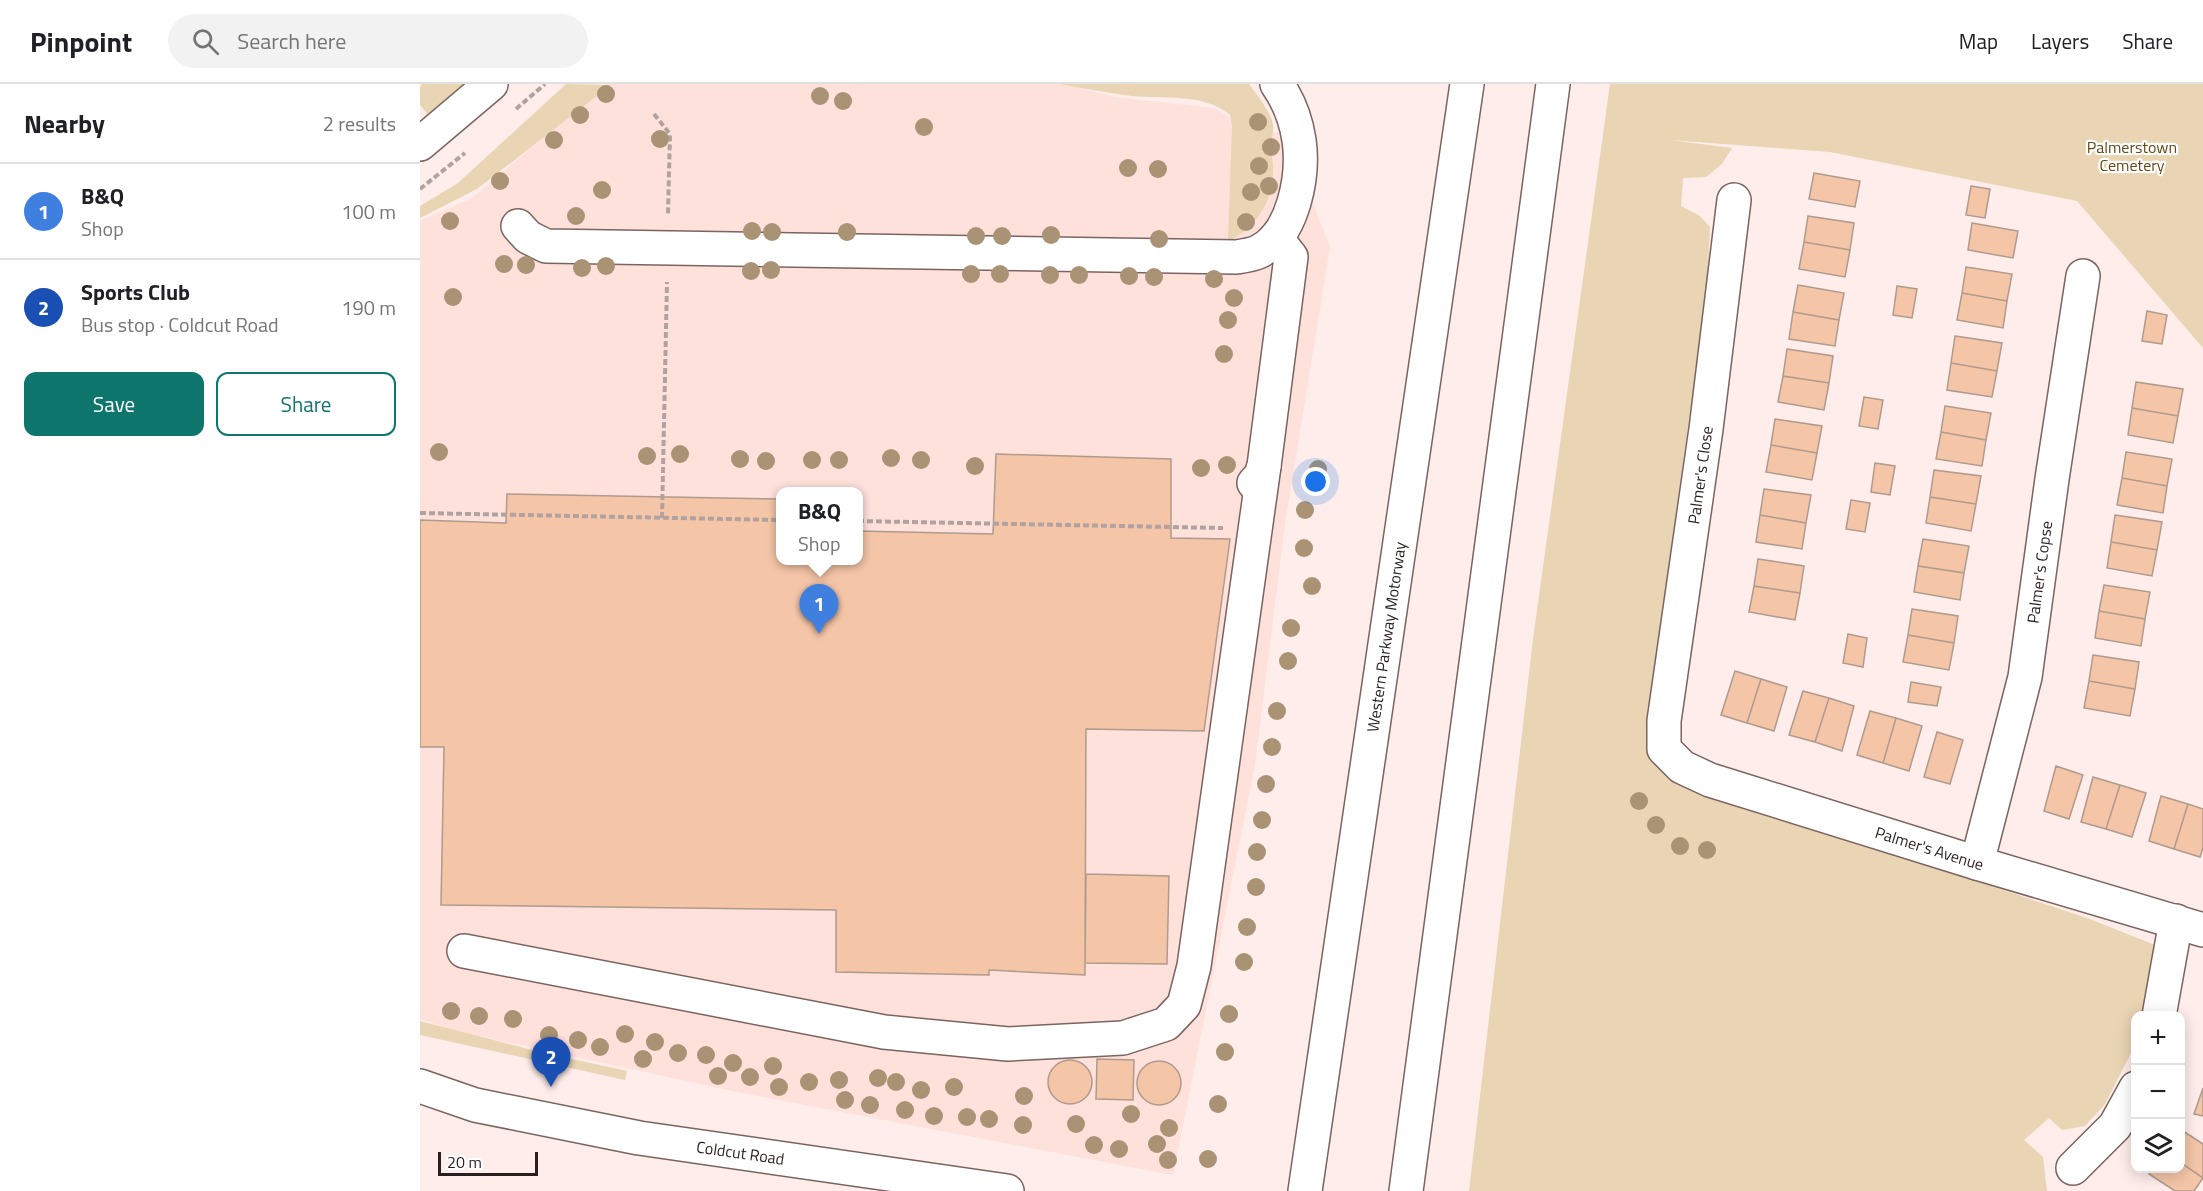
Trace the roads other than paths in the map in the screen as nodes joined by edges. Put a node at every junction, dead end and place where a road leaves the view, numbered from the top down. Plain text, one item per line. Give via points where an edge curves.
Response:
1 (491, 84) edge
2 (1277, 84) edge
3 (1467, 84) edge
4 (1554, 84) edge
5 (420, 144) edge
6 (1734, 200) dead end
7 (518, 226) dead end
8 (1276, 238) junction
9 (2083, 276) dead end
10 (1664, 749) joint
11 (1977, 863) junction
12 (2190, 926) edge
13 (464, 951) dead end
14 (2161, 1011) edge
15 (420, 1086) edge
16 (2131, 1097) edge
17 (475, 1105) junction
18 (420, 1107) edge
19 (2073, 1168) dead end
20 (1007, 1191) edge
21 (1305, 1191) edge
22 (1406, 1191) edge

1 - 5 main road
2 - 8 main road via 1294,118 1300,161 1295,201
3 - 21 main road, Western Parkway Motorway
4 - 22 main road
6 - 10 main road, Palmer's Close via 1705,440 1664,721
7 - 8 main road via 528,237 546,246 668,249 1236,257 1259,251
8 - 13 main road via 1291,257 1257,476 1194,966 1184,1005 1166,1024 1123,1038 1008,1044 895,1033
9 - 11 main road, Palmer's Copse via 2025,677
10 - 11 main road, Palmer's Avenue via 1682,767 1710,780
11 - 12 main road, Palmer's Avenue
12 - 14 main road
15 - 17 main road, Coldcut Road
16 - 19 main road via 2115,1126
17 - 18 main road, Coldcut Road
17 - 20 main road, Coldcut Road via 639,1138

